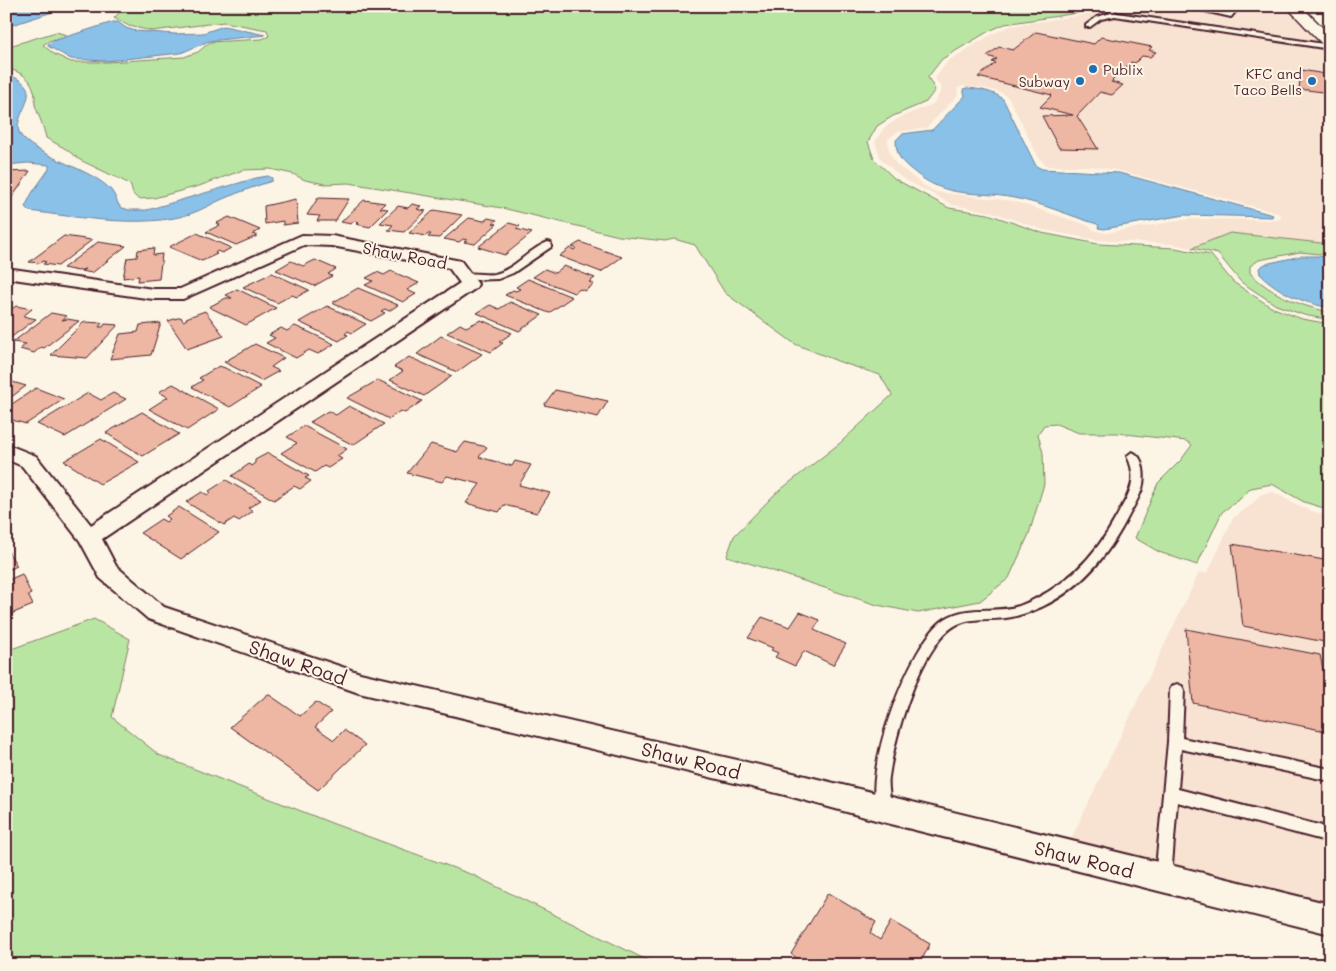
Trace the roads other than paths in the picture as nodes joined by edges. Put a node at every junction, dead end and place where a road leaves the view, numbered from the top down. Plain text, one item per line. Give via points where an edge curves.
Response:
1 (1107, 6) edge
2 (1185, 6) edge
3 (1237, 6) edge
4 (1293, 6) edge
5 (1115, 14) junction
6 (1088, 26) dead end
7 (1330, 46) edge
8 (548, 245) dead end
9 (6, 273) edge
10 (465, 277) junction
11 (6, 450) edge
12 (1132, 456) dead end
13 (89, 537) junction
14 (1177, 690) dead end
15 (1175, 742) junction
16 (1330, 776) edge
17 (1171, 794) junction
18 (883, 809) junction
19 (1330, 835) edge
20 (1163, 878) junction
21 (1330, 919) edge

1 - 5 lane
2 - 3 lane via 1231,15
4 - 7 main road
5 - 6 lane via 1098,18
5 - 7 lane
8 - 10 lane via 510,271 495,277
9 - 10 street, Shaw Road via 153,294 183,294 302,240 332,241 456,264
10 - 13 street, Shaw Road via 470,284
11 - 13 street, Shaw Road via 29,461
12 - 18 lane via 1139,475 1136,490 1110,540 1089,567 1061,591 1033,605 1014,612 962,617 948,624 930,645 893,723 881,781
13 - 18 street, Shaw Road via 108,572 156,612 359,683
14 - 15 lane
15 - 16 lane
15 - 17 lane
17 - 19 lane
17 - 20 lane
18 - 20 street, Shaw Road
20 - 21 street, Shaw Road

